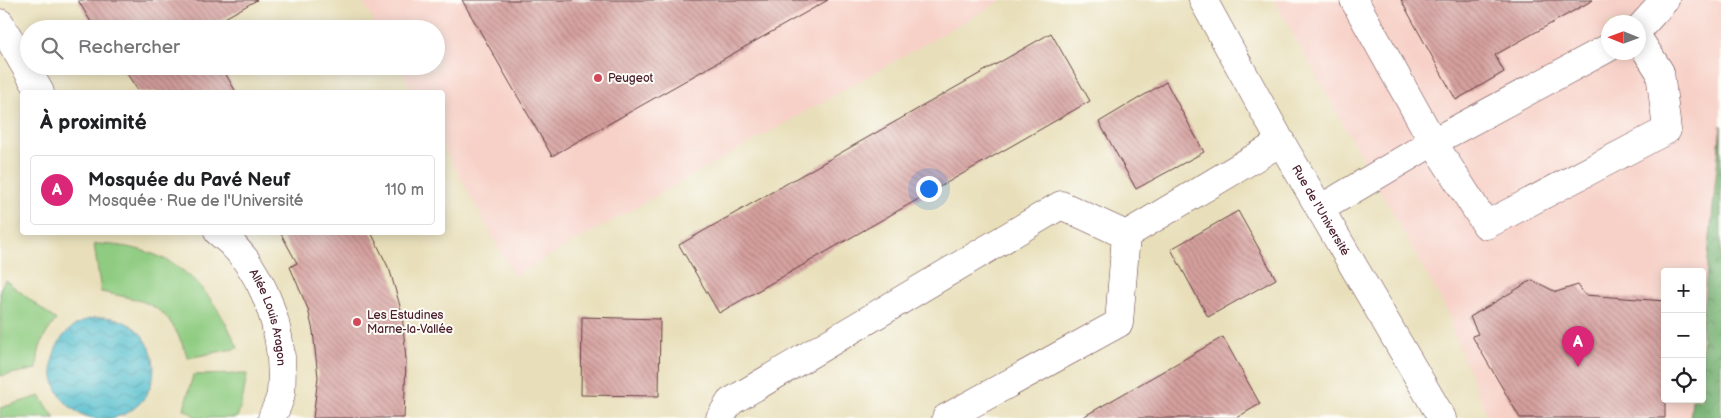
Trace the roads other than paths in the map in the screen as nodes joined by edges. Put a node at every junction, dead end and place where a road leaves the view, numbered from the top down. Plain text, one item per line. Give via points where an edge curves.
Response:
1 (1203, 0) edge
2 (1354, 0) edge
3 (1665, 0) edge
4 (1646, 21) edge
5 (0, 23) edge
6 (1646, 50) edge
7 (1601, 52) edge
8 (20, 58) edge
9 (30, 75) edge
10 (39, 90) edge
11 (1280, 142) junction
12 (1433, 142) junction
13 (1320, 209) junction
14 (222, 235) edge
15 (1126, 236) junction
16 (272, 418) edge
17 (720, 418) edge
18 (946, 418) edge
19 (1442, 418) edge

1 - 11 street, Rue de l'Université
2 - 12 street
3 - 4 street
5 - 8 street
6 - 12 street via 1660,72 1667,130 1486,225
7 - 12 street
9 - 10 street
11 - 13 street, Rue de l'Université
11 - 15 street
12 - 13 street
13 - 19 street, Rue de l'Université
14 - 16 street, Allée Louis Aragon via 234,245 262,285 281,344 280,394
15 - 17 street via 1061,205 730,402
15 - 18 street via 1119,323

